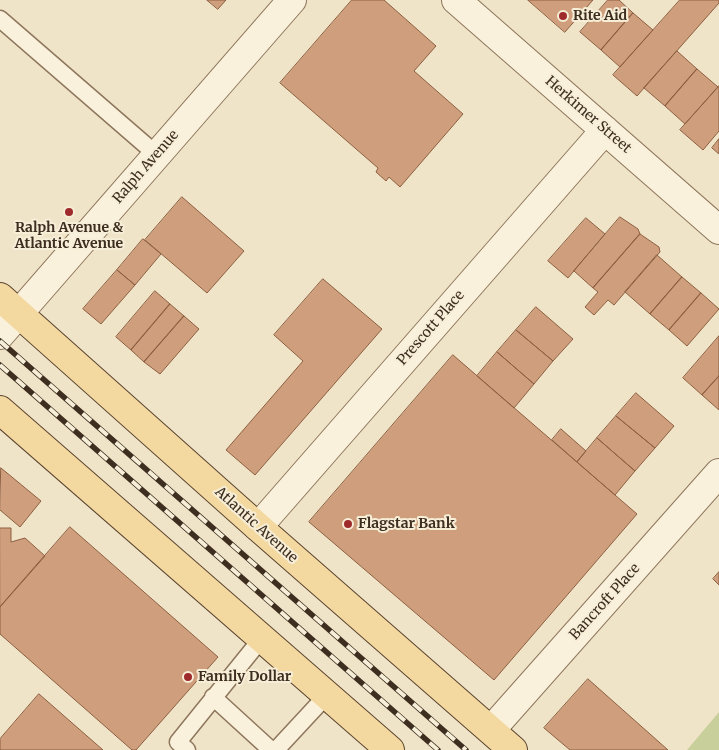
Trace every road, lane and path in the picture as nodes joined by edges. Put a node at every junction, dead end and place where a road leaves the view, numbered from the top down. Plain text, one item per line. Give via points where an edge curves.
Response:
1 (292, 0) edge
2 (456, 0) edge
3 (0, 19) edge
4 (605, 130) junction
5 (157, 155) junction
6 (719, 230) edge
7 (9, 305) edge
8 (0, 334) edge
9 (0, 410) edge
10 (719, 473) edge
11 (258, 527) junction
12 (262, 638) junction
13 (326, 695) junction
14 (213, 697) junction
15 (491, 730) junction
16 (187, 750) edge
17 (271, 750) edge
18 (276, 750) edge
19 (390, 750) edge
20 (513, 750) edge

1 - 5 street, Ralph Avenue
2 - 4 street, Herkimer Street
3 - 5 lane
4 - 6 street, Herkimer Street
4 - 11 street, Prescott Place
5 - 7 street, Ralph Avenue
7 - 8 street, Ralph Avenue
7 - 11 main road, Atlantic Avenue
9 - 12 main road
10 - 15 street, Bancroft Place
11 - 15 main road, Atlantic Avenue
12 - 13 main road
12 - 14 lane
13 - 18 lane
13 - 19 main road
14 - 16 lane via 178,742
14 - 17 lane
15 - 20 main road, Atlantic Avenue

